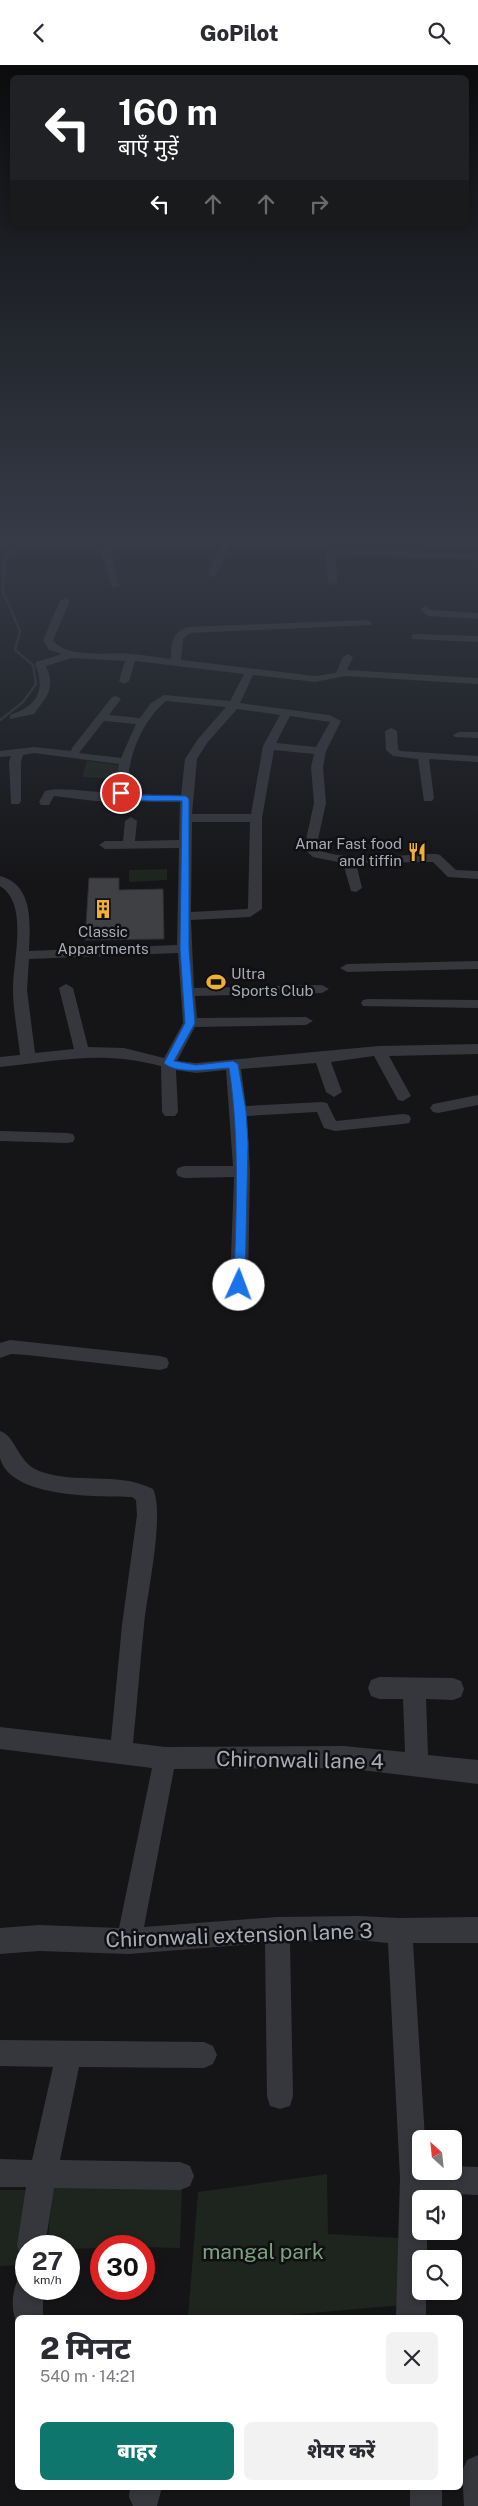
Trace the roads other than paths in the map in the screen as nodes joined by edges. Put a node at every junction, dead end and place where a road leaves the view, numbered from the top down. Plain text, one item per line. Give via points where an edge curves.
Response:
1 (70, 655) joint
2 (176, 655) edge
3 (131, 657) junction
4 (348, 657) dead end
5 (176, 663) junction
6 (250, 671) junction
7 (340, 674) junction
8 (124, 681) dead end
9 (478, 681) edge
10 (116, 699) dead end
11 (234, 705) junction
12 (287, 712) junction
13 (14, 717) dead end
14 (101, 718) junction
15 (142, 721) junction
16 (392, 731) dead end
17 (478, 735) edge
18 (478, 745) edge
19 (269, 746) junction
20 (76, 750) dead end
21 (320, 751) junction
22 (9, 753) edge
23 (423, 757) junction
24 (478, 759) edge
25 (126, 761) junction
26 (124, 796) junction
27 (428, 798) dead end
28 (186, 799) junction
29 (15, 801) dead end
30 (44, 802) dead end
31 (187, 818) junction
32 (256, 818) junction
33 (131, 821) dead end
34 (129, 844) junction
35 (105, 845) dead end
36 (186, 845) junction
37 (348, 859) junction
38 (478, 875) edge
39 (0, 880) edge
40 (356, 889) dead end
41 (185, 916) junction
42 (184, 949) junction
43 (22, 955) junction
44 (478, 965) edge
45 (347, 968) dead end
46 (66, 988) dead end
47 (322, 989) dead end
48 (189, 992) junction
49 (368, 1003) dead end
50 (478, 1004) edge
51 (306, 1021) dead end
52 (190, 1023) junction
53 (478, 1049) edge
54 (380, 1051) junction
55 (82, 1053) junction
56 (322, 1058) junction
57 (28, 1060) junction
58 (0, 1062) edge
59 (168, 1063) junction
60 (233, 1064) junction
61 (334, 1092) dead end
62 (403, 1096) dead end
63 (478, 1100) edge
64 (438, 1108) dead end
65 (241, 1111) junction
66 (170, 1112) dead end
67 (403, 1119) dead end
68 (0, 1136) edge
69 (68, 1138) dead end
70 (242, 1171) junction
71 (184, 1172) dead end
72 (239, 1285) dead end
73 (0, 1351) edge
74 (160, 1363) dead end
75 (0, 1439) edge
76 (379, 1687) dead end
77 (414, 1689) junction
78 (452, 1689) dead end
79 (0, 1738) edge
80 (121, 1754) junction
81 (165, 1758) junction
82 (417, 1765) junction
83 (478, 1772) edge
84 (277, 1930) junction
85 (478, 1930) edge
86 (400, 1931) junction
87 (0, 1941) edge
88 (129, 1941) junction
89 (0, 2053) edge
90 (70, 2053) junction
91 (204, 2055) dead end
92 (280, 2096) dead end
93 (412, 2142) edge
94 (44, 2172) junction
95 (0, 2173) edge
96 (180, 2176) dead end
97 (414, 2180) edge
98 (462, 2180) edge
99 (478, 2181) edge
100 (33, 2235) edge
101 (28, 2300) edge
102 (28, 2315) edge
103 (411, 2315) edge
104 (478, 2471) edge
105 (426, 2490) edge
106 (478, 2502) edge
107 (426, 2506) edge

1 - 3 street
1 - 13 street via 40,664 45,676 45,691 30,712
2 - 5 street
3 - 5 street
3 - 8 street
4 - 7 street
5 - 6 street
6 - 7 street via 315,679
6 - 11 street
7 - 9 street
10 - 14 street
11 - 12 street
11 - 15 street via 166,698
11 - 28 street via 196,749 191,759
12 - 19 street
12 - 21 street via 336,721
14 - 15 street
14 - 20 street
15 - 25 street
16 - 23 street via 394,753
17 - 18 street via 461,740
19 - 21 street
19 - 32 street
21 - 37 street via 316,775 320,803 310,849 320,857
22 - 25 street via 38,750
22 - 29 street via 15,762
23 - 24 street
23 - 27 street
25 - 26 street via 121,793
26 - 28 street
26 - 30 street via 95,797 52,792
28 - 31 street
31 - 32 street
31 - 36 street
32 - 41 street via 254,911
33 - 34 street
34 - 35 street
34 - 36 street
36 - 41 street
37 - 38 street via 436,857 452,874
37 - 40 street
39 - 43 street via 17,894 23,906
41 - 42 street
42 - 43 street
42 - 48 street
43 - 57 street via 20,990
44 - 45 street
46 - 55 street
47 - 48 street
48 - 52 street
49 - 50 street
51 - 52 street
52 - 59 street
53 - 54 street
54 - 56 street
54 - 62 street
55 - 57 street
55 - 59 street via 123,1053
56 - 60 street
56 - 61 street
57 - 58 street
59 - 60 street via 196,1068
59 - 66 street
60 - 65 street
63 - 64 street
65 - 67 street via 322,1107 330,1124 335,1126
65 - 70 street
68 - 69 street
70 - 71 street
70 - 72 street
73 - 74 street via 10,1347 27,1348
75 - 80 street via 13,1462 32,1478 54,1483 134,1489 146,1495 147,1515
76 - 77 street
77 - 78 street
77 - 82 street
79 - 80 street, Chironwali lane 4
80 - 81 street, Chironwali lane 4
81 - 82 street, Chironwali lane 4 via 344,1757
81 - 88 street
82 - 83 street, Chironwali lane 4
84 - 86 street, Chironwali extension lane 3 via 358,1927
84 - 88 street, Chironwali extension lane 3
84 - 92 street
85 - 86 street, Chironwali extension lane 3
86 - 93 street
87 - 88 street, Chironwali extension lane 3
89 - 90 street
90 - 91 street
90 - 94 street
94 - 95 street
94 - 96 street
94 - 100 street
97 - 103 street
98 - 99 street
101 - 102 street
104 - 106 street
105 - 107 street

